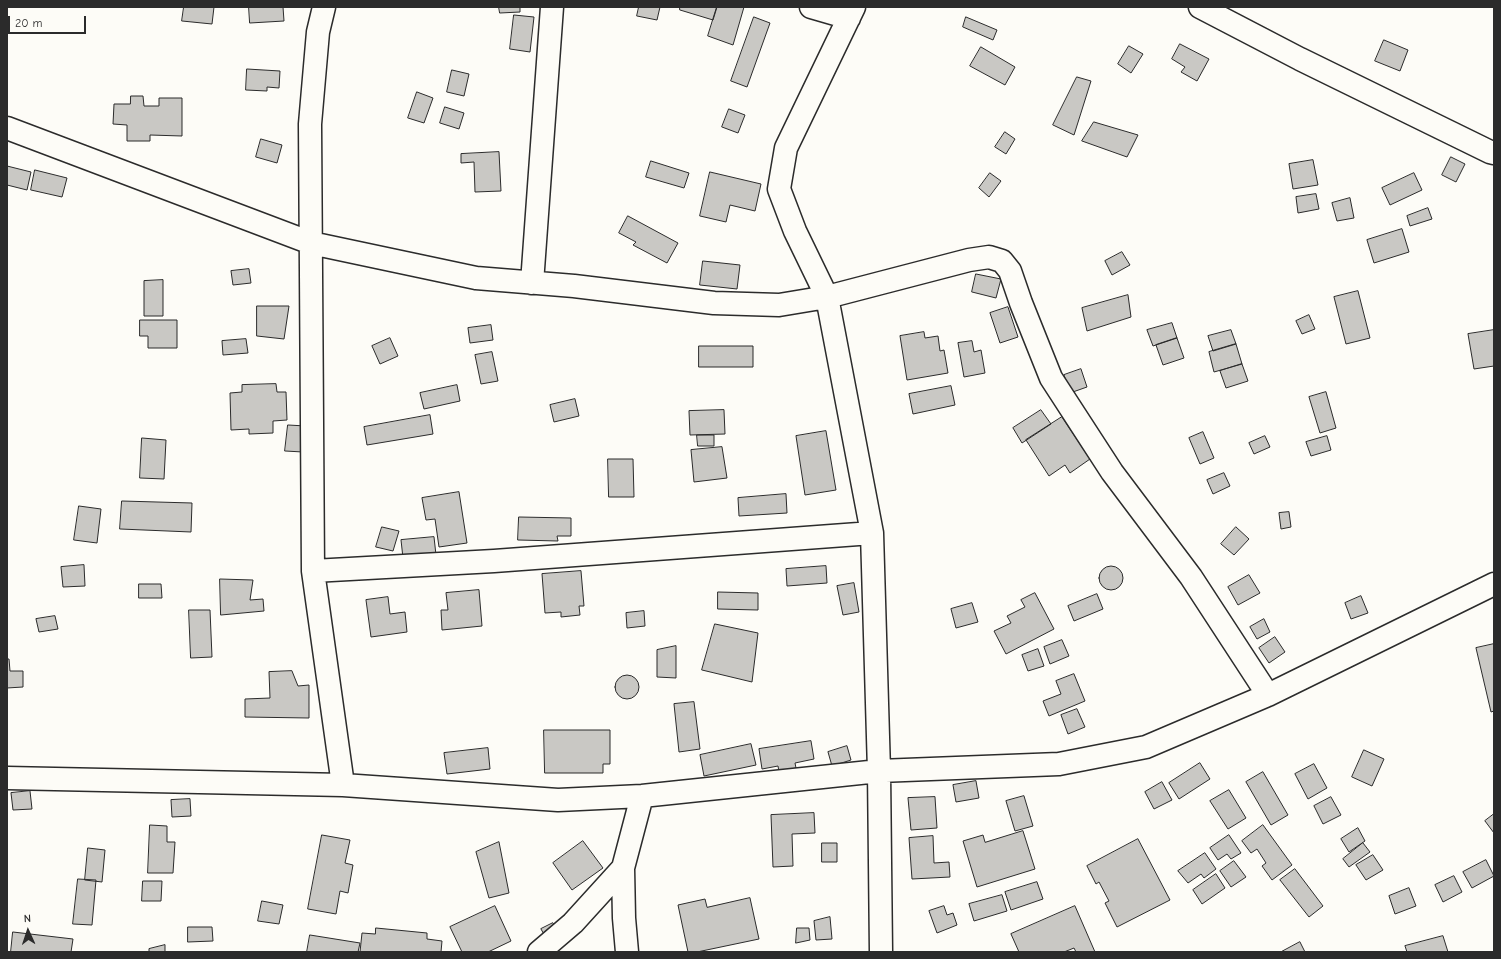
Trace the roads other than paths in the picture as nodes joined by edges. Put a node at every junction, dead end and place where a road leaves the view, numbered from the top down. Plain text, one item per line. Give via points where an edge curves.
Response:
1 (324, 7) edge
2 (552, 7) edge
3 (811, 7) edge
4 (1200, 7) edge
5 (851, 12) edge
6 (7, 128) edge
7 (1494, 153) edge
8 (311, 243) junction
9 (532, 283) junction
10 (828, 297) junction
11 (872, 533) junction
12 (313, 571) junction
13 (1494, 584) edge
14 (1268, 695) junction
15 (879, 771) junction
16 (7, 778) edge
17 (343, 785) junction
18 (642, 796) junction
19 (623, 868) junction
20 (539, 952) edge
21 (627, 952) edge
22 (880, 952) edge

1 - 8 street via 318,32 310,124
2 - 9 street
3 - 5 street
4 - 7 street
5 - 10 street via 786,148 779,190 795,231
6 - 8 street
8 - 9 street via 476,278
8 - 12 street
9 - 10 street via 714,303 779,305
10 - 11 street
10 - 14 street via 969,260 990,257 1002,261 1010,271 1051,378 1112,472 1191,577
11 - 12 street
11 - 15 street
12 - 17 street
13 - 14 street
14 - 15 street via 1146,747 1095,757 1059,764
15 - 18 street
15 - 22 street
16 - 17 street
17 - 18 street via 558,800
18 - 19 street
19 - 20 street via 573,923
19 - 21 street

